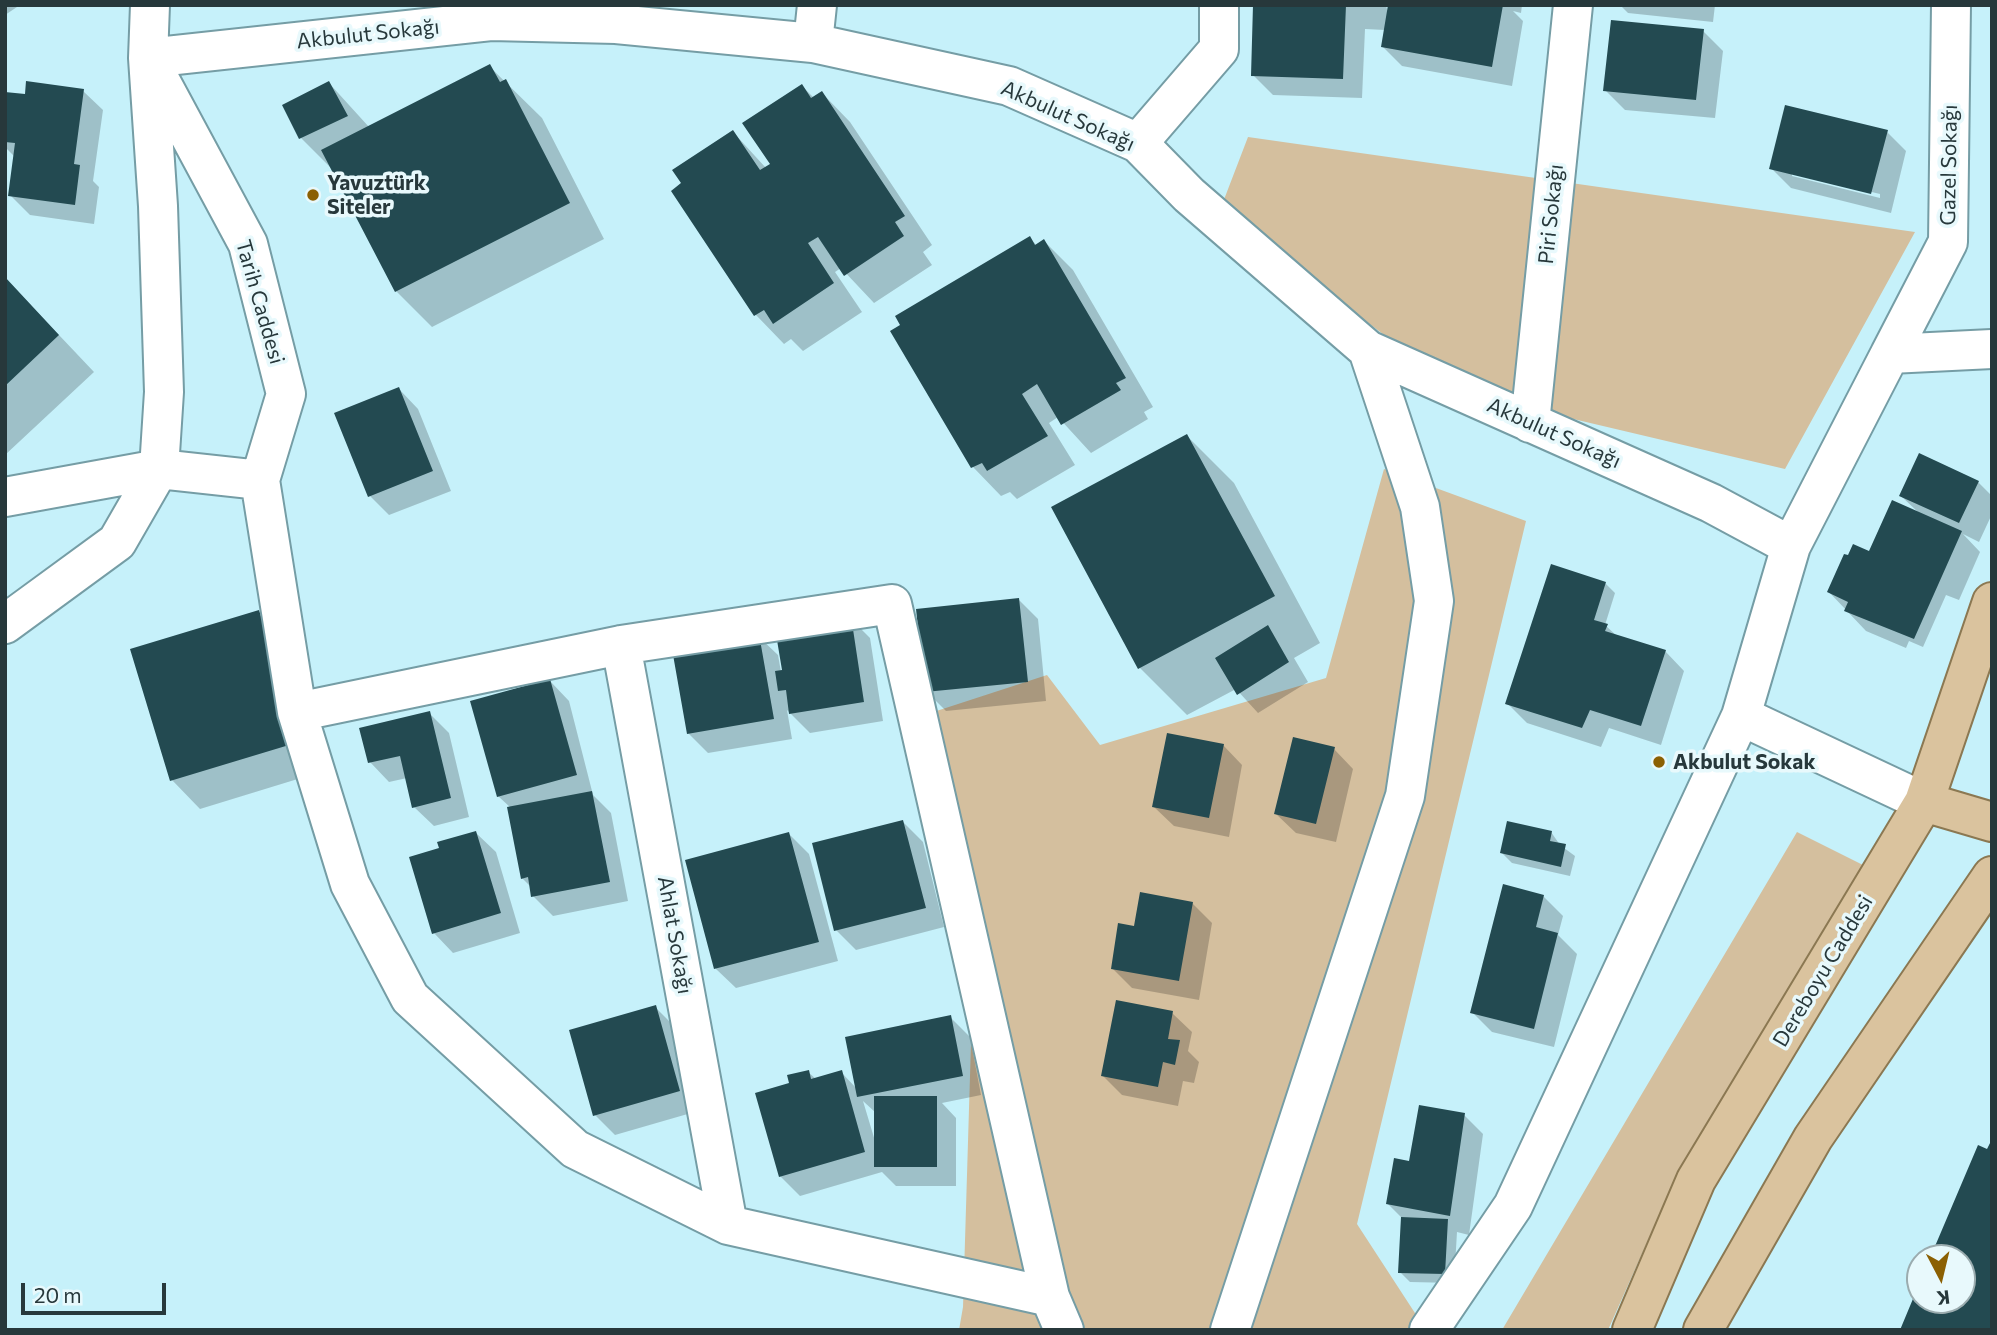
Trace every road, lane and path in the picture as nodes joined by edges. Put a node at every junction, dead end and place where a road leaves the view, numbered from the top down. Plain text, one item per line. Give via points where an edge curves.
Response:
1 (150, 5) edge
2 (817, 5) edge
3 (1219, 5) edge
4 (1573, 5) edge
5 (1951, 5) edge
6 (492, 13) edge
7 (813, 43) junction
8 (148, 58) junction
9 (1138, 143) junction
10 (1992, 349) edge
11 (1368, 350) junction
12 (1891, 354) junction
13 (1530, 423) junction
14 (159, 469) junction
15 (260, 480) junction
16 (5, 497) edge
17 (1791, 546) junction
18 (1992, 602) edge
19 (5, 624) edge
20 (621, 645) junction
21 (297, 712) junction
22 (1741, 716) junction
23 (1924, 802) junction
24 (1992, 822) edge
25 (1992, 876) edge
26 (728, 1225) junction
27 (1057, 1313) edge
28 (1230, 1330) edge
29 (1429, 1330) edge
30 (1632, 1330) edge
31 (1703, 1330) edge

1 - 8 street
2 - 7 street
3 - 9 street via 1219,49
4 - 13 street, Piri Sokağı
5 - 12 street, Gazel Sokağı via 1948,242
6 - 7 street, Akbulut Sokağı
6 - 8 street, Akbulut Sokağı
7 - 9 street, Akbulut Sokağı via 1009,86
8 - 14 street via 164,392
8 - 15 street, Tarih Caddesi via 247,244 286,394
9 - 11 street, Akbulut Sokağı via 1189,195
10 - 12 street
11 - 13 street, Akbulut Sokağı
11 - 28 street via 1420,507 1434,601 1405,796
12 - 17 street, Gazel Sokağı
13 - 17 street, Akbulut Sokağı via 1711,503
14 - 15 street
14 - 16 street
14 - 19 street via 117,542
15 - 21 street
17 - 22 street, Gazel Sokağı
18 - 23 main road, Dereboyu Caddesi
20 - 21 street
20 - 26 street, Ahlat Sokağı
20 - 27 street via 892,604
21 - 26 street via 350,884 410,998 575,1149
22 - 23 street
22 - 29 street, Gazel Sokağı via 1513,1206
23 - 24 main road
23 - 30 main road, Dereboyu Caddesi via 1696,1180
25 - 31 main road via 1813,1138
26 - 27 street

